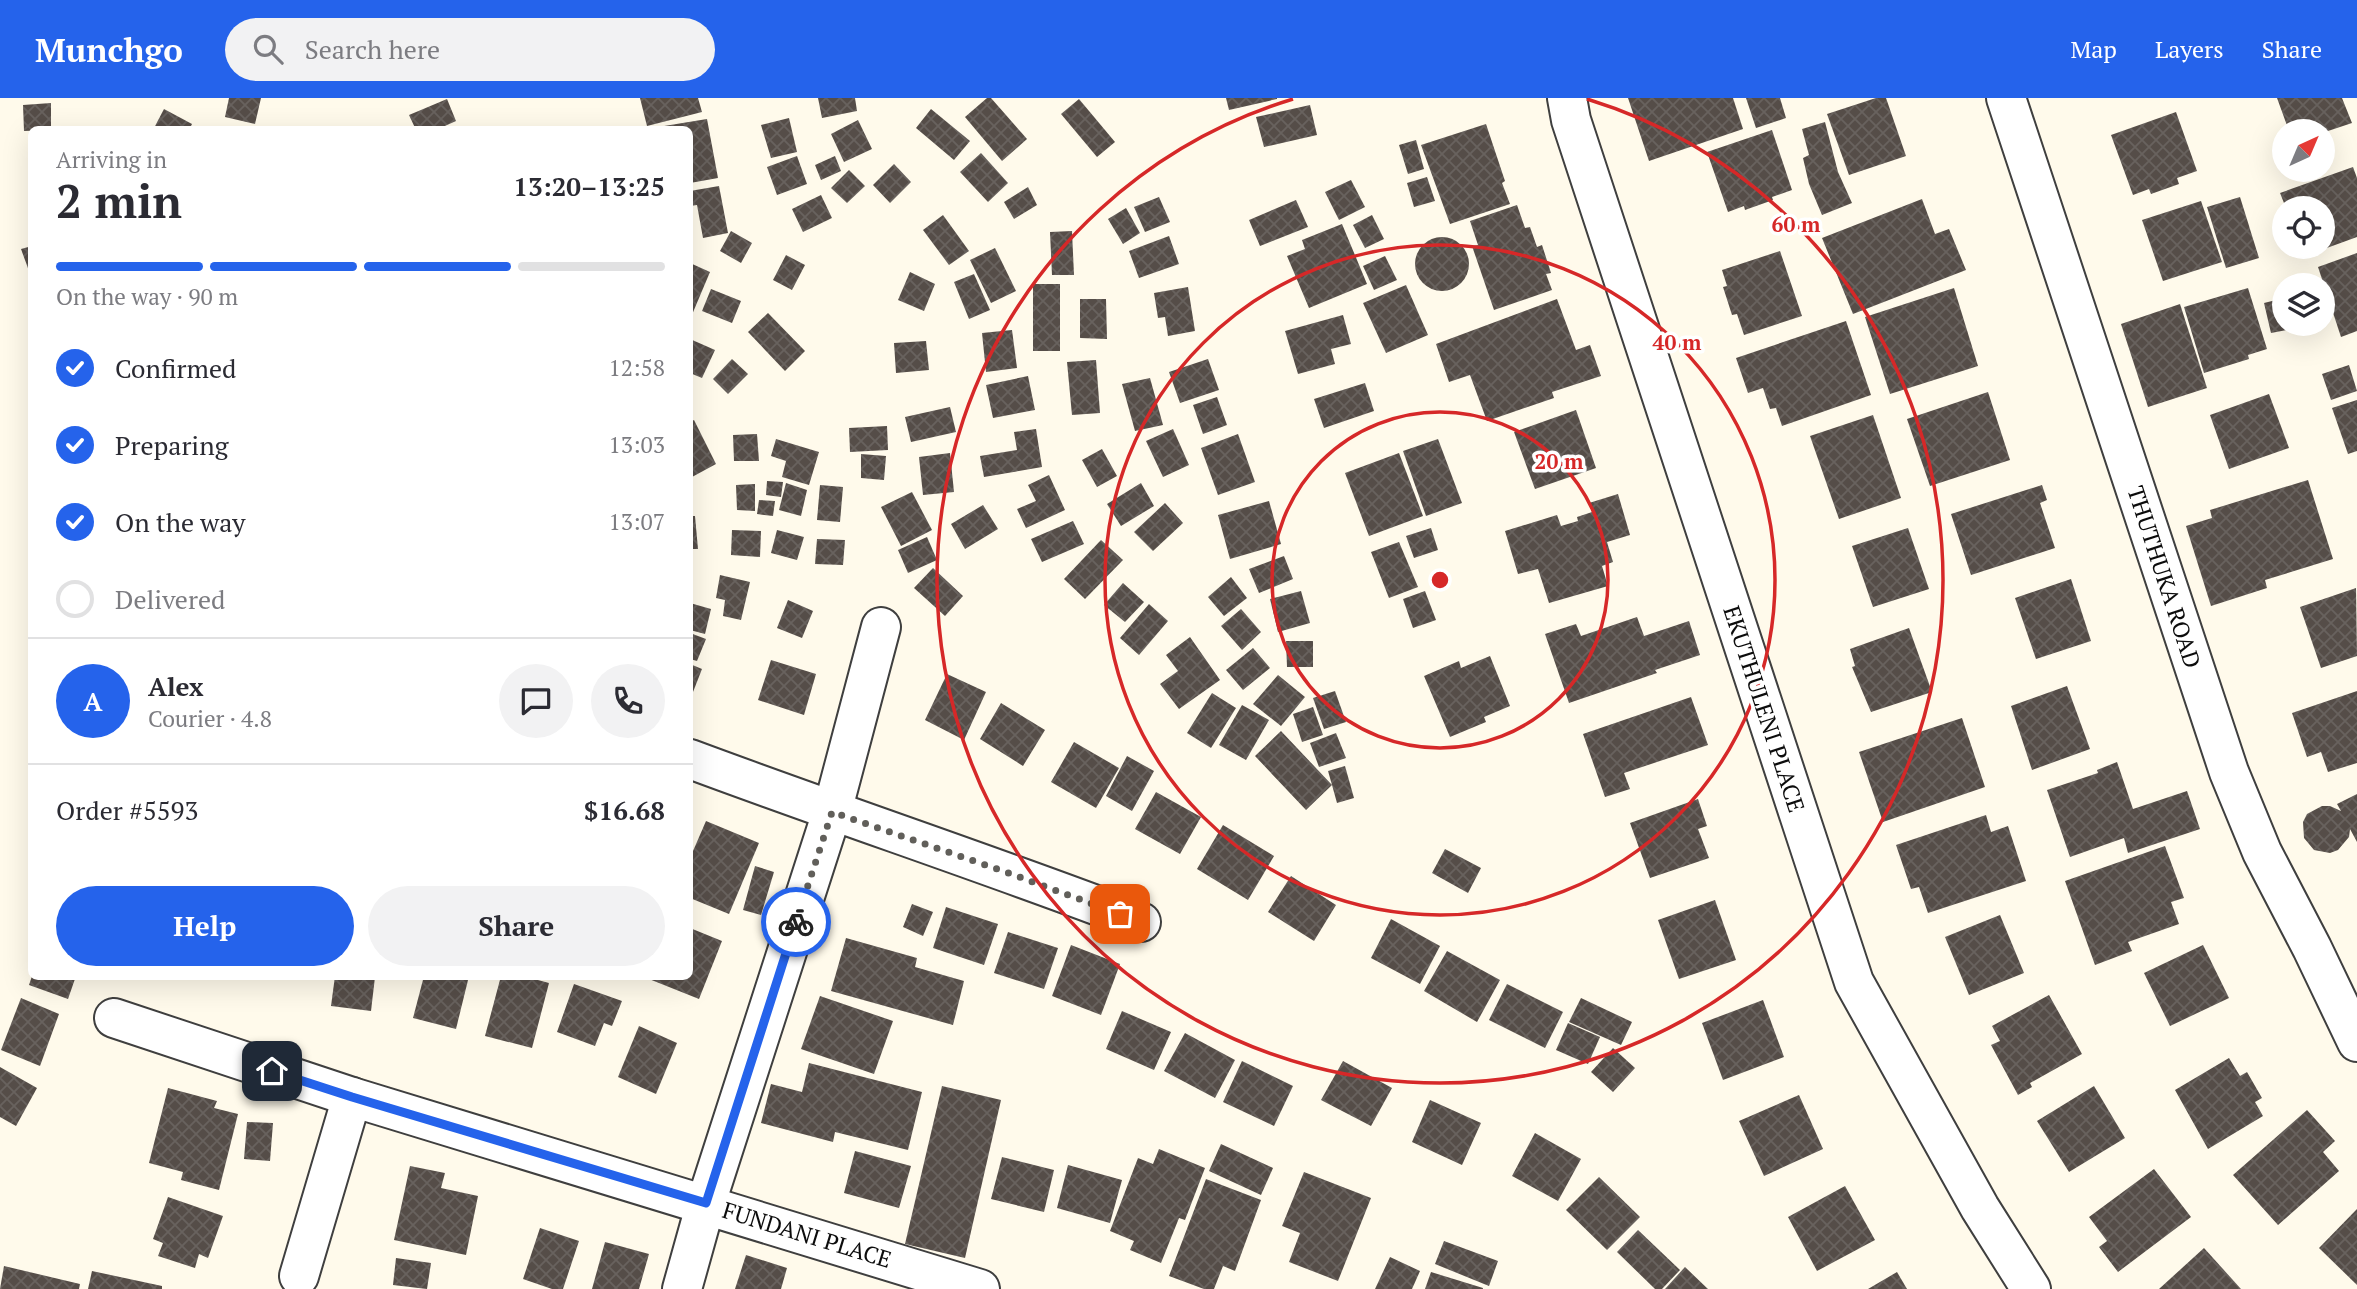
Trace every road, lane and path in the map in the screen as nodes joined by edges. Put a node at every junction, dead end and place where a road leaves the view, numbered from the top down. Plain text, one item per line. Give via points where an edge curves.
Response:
1 (1567, 98) edge
2 (2006, 98) edge
3 (881, 627) dead end
4 (693, 760) edge
5 (832, 812) junction
6 (1141, 922) dead end
7 (114, 1018) dead end
8 (2357, 1042) edge
9 (352, 1097) junction
10 (706, 1203) junction
11 (299, 1276) dead end
12 (682, 1289) edge
13 (980, 1289) edge
14 (2031, 1289) edge

1 - 14 street, EKUTHULENI PLACE via 1854,982 1980,1208
2 - 8 street, THUTHUKA ROAD via 2229,772 2262,852
3 - 5 street
4 - 5 street
5 - 6 street
5 - 10 street
7 - 9 street, FUNDANI PLACE
9 - 10 street, FUNDANI PLACE
9 - 11 street
10 - 12 street
10 - 13 street, FUNDANI PLACE

